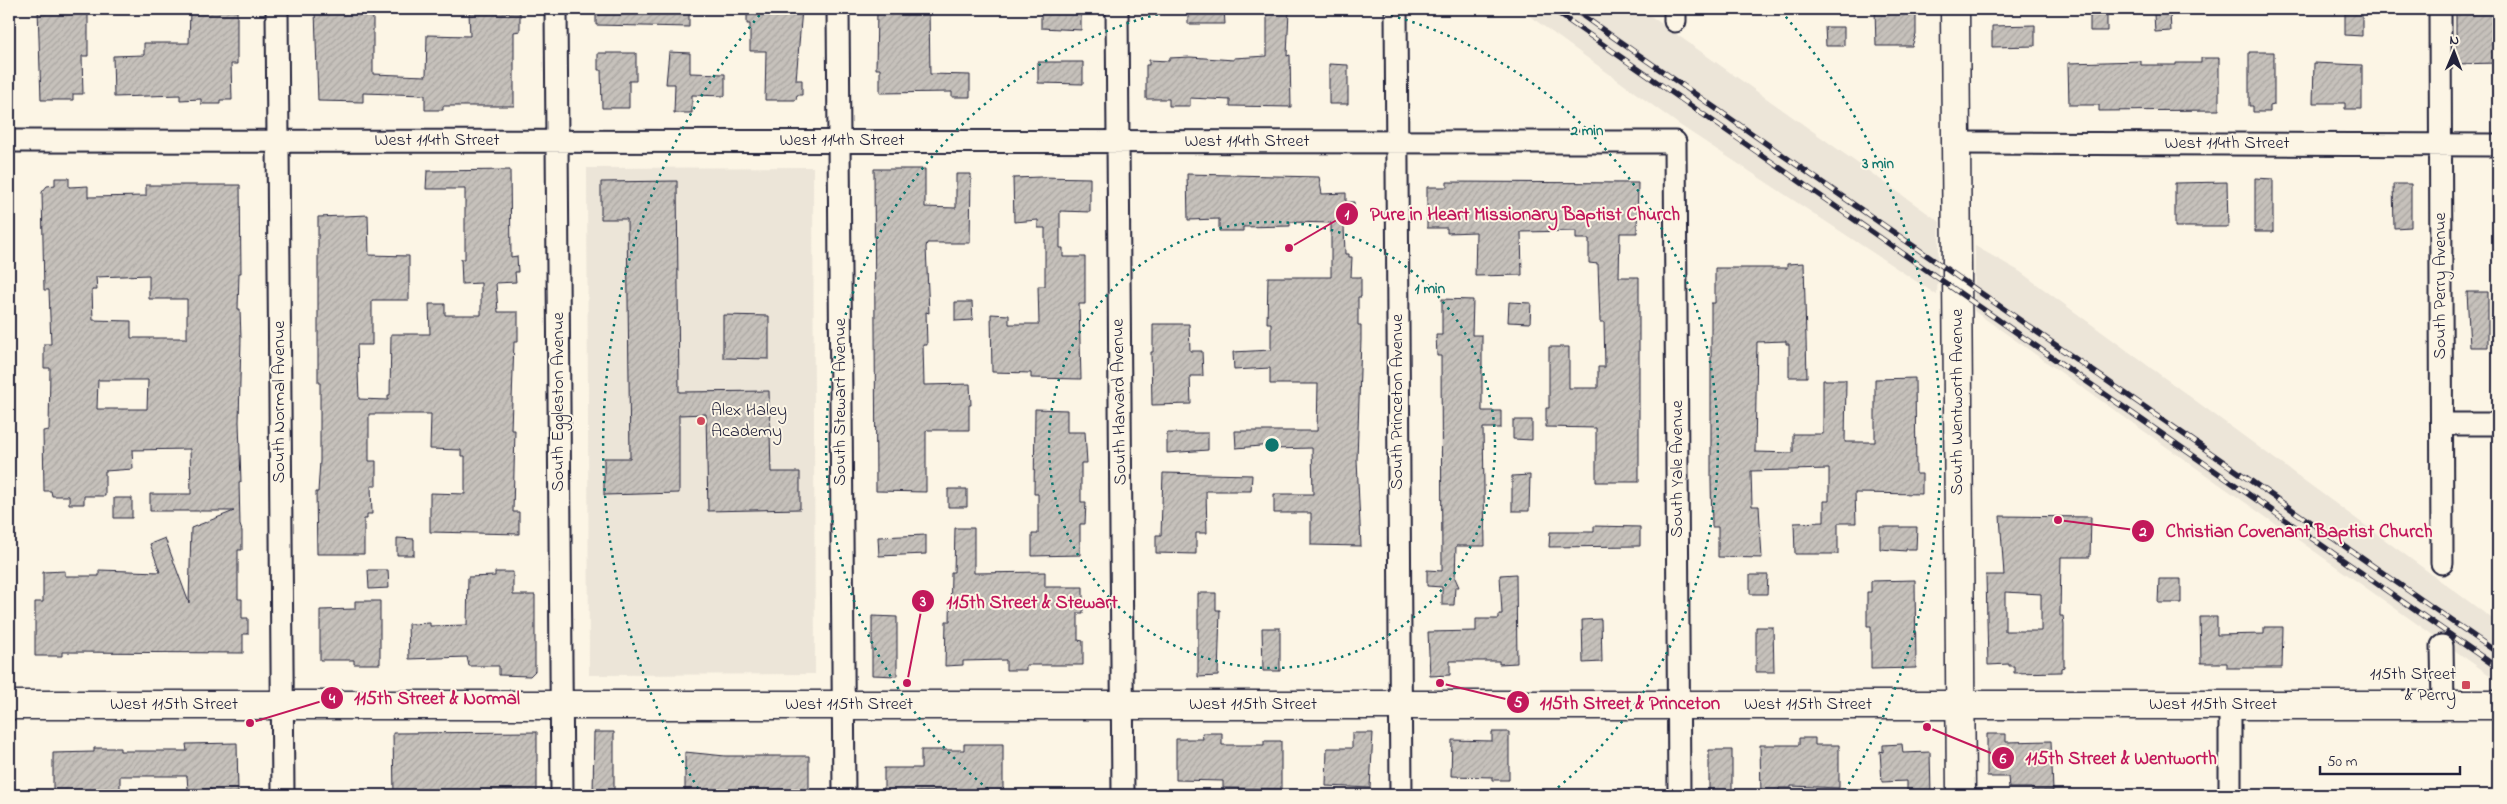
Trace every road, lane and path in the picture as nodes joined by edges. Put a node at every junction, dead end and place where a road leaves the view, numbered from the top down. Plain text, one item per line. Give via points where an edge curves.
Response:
1 (277, 9) edge
2 (556, 9) edge
3 (838, 9) edge
4 (1116, 9) edge
5 (1396, 9) edge
6 (1955, 9) edge
7 (2440, 9) edge
8 (9, 141) edge
9 (278, 141) junction
10 (557, 141) junction
11 (839, 142) junction
12 (1117, 142) junction
13 (1397, 142) junction
14 (1676, 142) joint
15 (1956, 143) junction
16 (2440, 145) junction
17 (2498, 145) edge
18 (2442, 424) junction
19 (2498, 424) edge
20 (2442, 563) dead end
21 (2442, 646) dead end
22 (9, 705) edge
23 (283, 705) junction
24 (562, 705) junction
25 (844, 705) junction
26 (1123, 705) junction
27 (1400, 705) junction
28 (1679, 705) junction
29 (1960, 705) junction
30 (2230, 705) junction
31 (2443, 705) junction
32 (2498, 705) edge
33 (283, 795) edge
34 (562, 795) edge
35 (844, 795) edge
36 (1124, 795) edge
37 (1401, 795) edge
38 (1679, 795) edge
39 (1961, 795) edge
40 (2230, 795) edge

1 - 9 street, South Normal Avenue
2 - 10 street, South Eggleston Avenue
3 - 11 street, South Stewart Avenue
4 - 12 street, South Harvard Avenue
5 - 13 street, South Princeton Avenue
6 - 15 street, South Wentworth Avenue
7 - 16 street, South Perry Avenue
8 - 9 street, West 114th Street
9 - 10 street, West 114th Street
9 - 23 street, South Normal Avenue
10 - 11 street, West 114th Street
10 - 24 street, South Eggleston Avenue
11 - 12 street, West 114th Street
11 - 25 street, South Stewart Avenue
12 - 13 street, West 114th Street
12 - 26 street, South Harvard Avenue
13 - 14 street, West 114th Street
13 - 27 street, South Princeton Avenue
14 - 28 street, South Yale Avenue
15 - 16 street, West 114th Street
15 - 29 street, South Wentworth Avenue
16 - 17 street, West 114th Street
16 - 18 street, South Perry Avenue
18 - 19 street
18 - 20 street, South Perry Avenue
21 - 31 street
22 - 23 street, West 115th Street
23 - 24 street, West 115th Street
23 - 33 street, South Normal Avenue
24 - 25 street, West 115th Street
24 - 34 street, South Eggleston Avenue
25 - 26 street, West 115th Street
25 - 35 street, South Stewart Avenue
26 - 27 street, West 115th Street
26 - 36 street, South Harvard Avenue
27 - 28 street, West 115th Street
27 - 37 street, South Princeton Avenue
28 - 29 street, West 115th Street
28 - 38 street, South Yale Avenue
29 - 30 street, West 115th Street
29 - 39 street, South Wentworth Avenue
30 - 31 street, West 115th Street
30 - 40 street
31 - 32 street, West 115th Street

